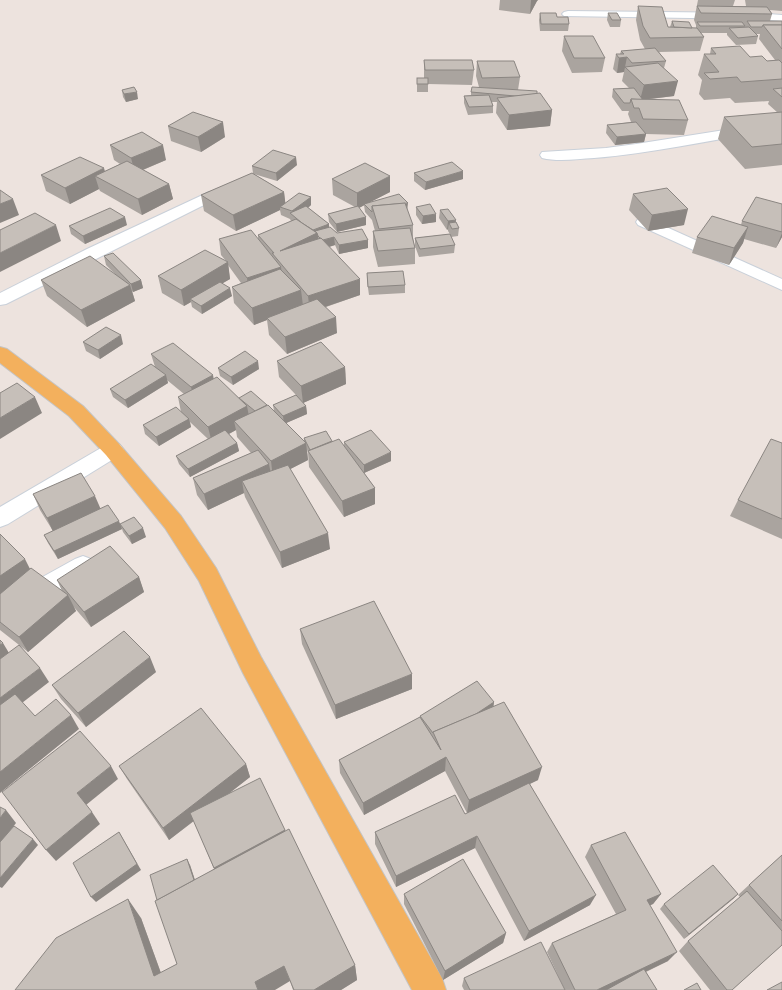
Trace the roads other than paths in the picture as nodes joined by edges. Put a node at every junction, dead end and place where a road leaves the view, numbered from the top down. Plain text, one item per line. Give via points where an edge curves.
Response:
1 (568, 14) dead end
2 (782, 18) edge
3 (782, 125) edge
4 (547, 155) dead end
5 (209, 197) edge
6 (644, 222) edge
7 (782, 285) edge
8 (0, 300) edge
9 (0, 353) edge
10 (113, 450) junction
11 (0, 518) edge
12 (104, 555) edge
13 (0, 616) edge
14 (425, 989) edge

1 - 2 street
3 - 4 street via 574,156
5 - 8 street
6 - 7 street
9 - 10 main road via 76,411
10 - 11 street
10 - 14 main road via 173,522 208,575 252,665
12 - 13 street via 19,602

